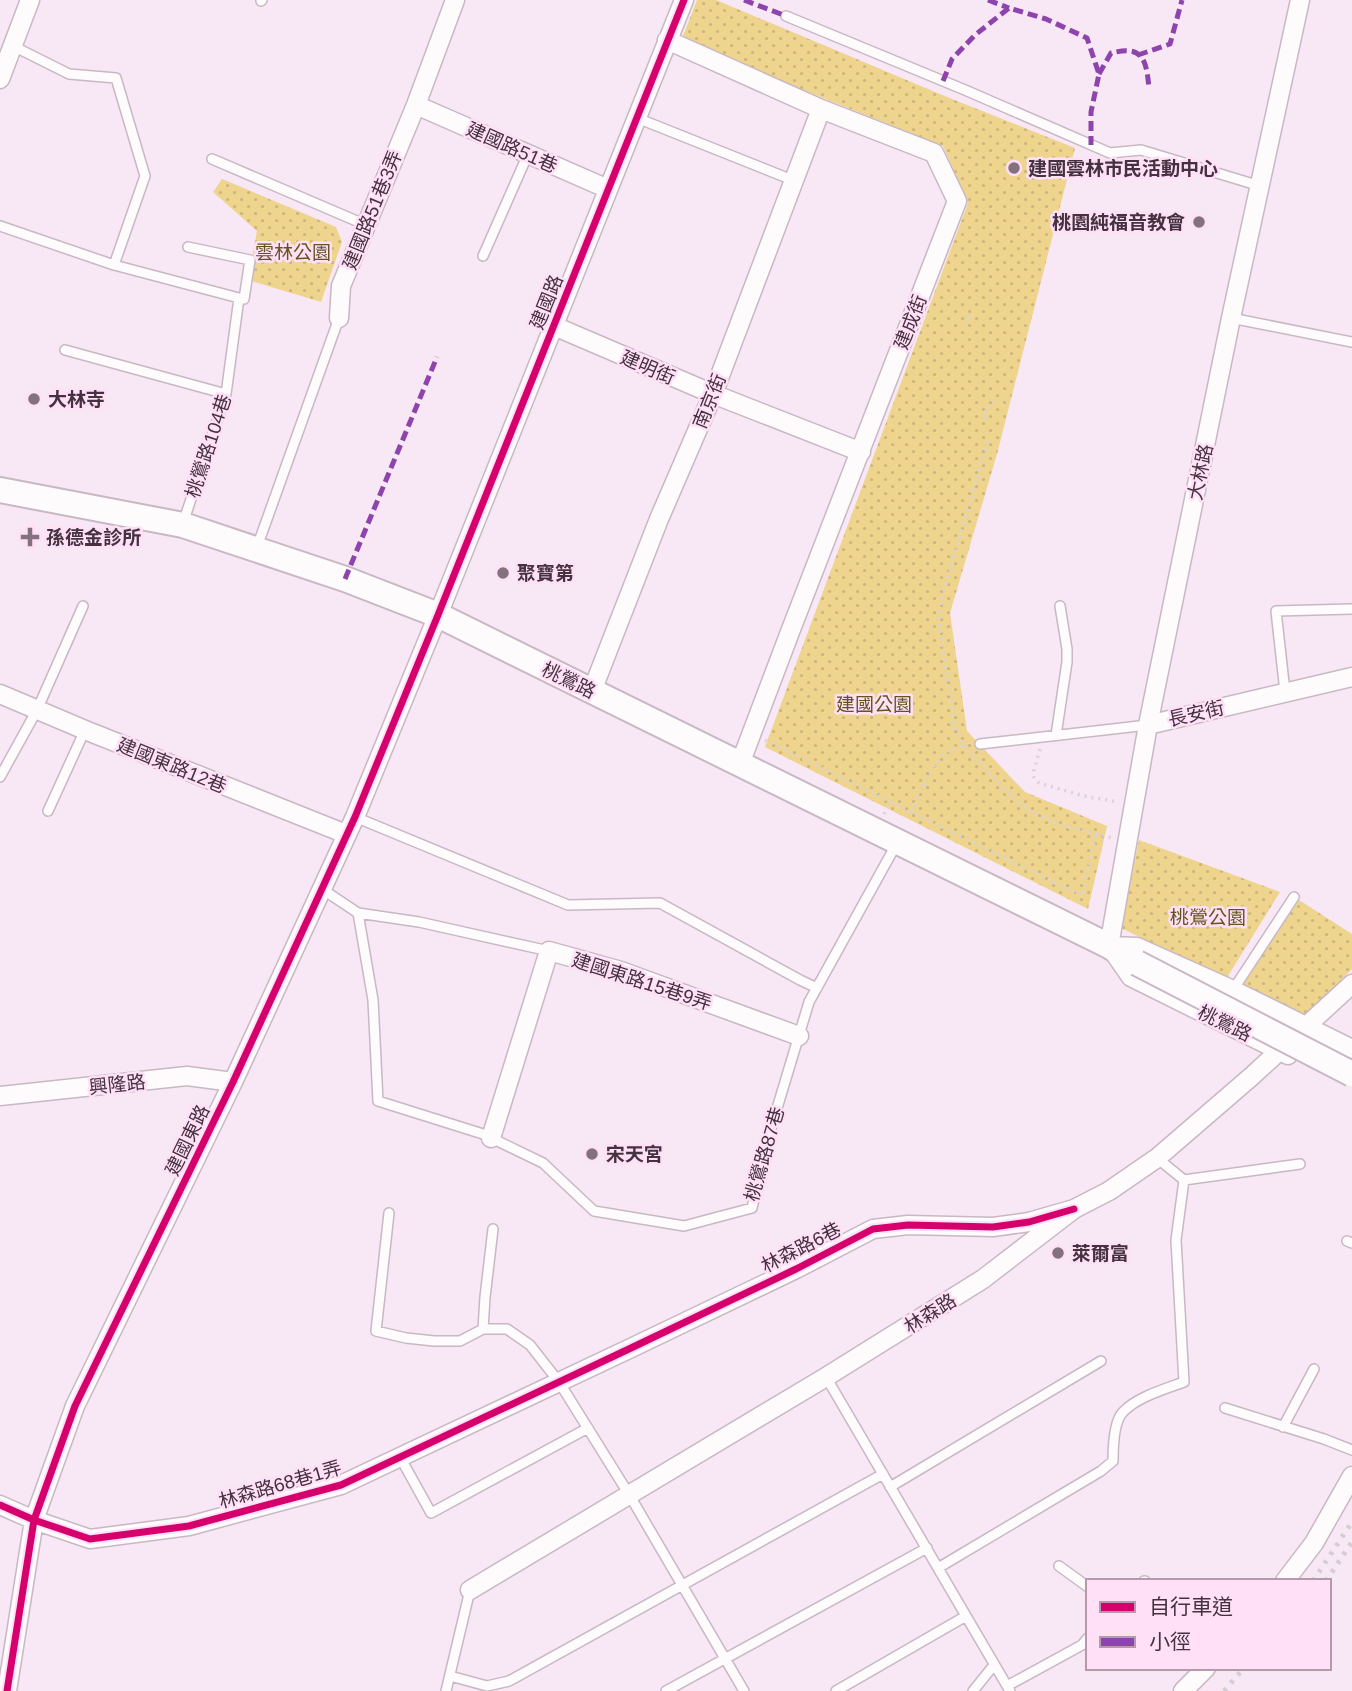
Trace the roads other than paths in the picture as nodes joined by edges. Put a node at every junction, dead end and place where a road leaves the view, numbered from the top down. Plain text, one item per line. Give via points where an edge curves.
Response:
1 (454, 0) edge
2 (684, 0) edge
3 (1300, 0) edge
4 (28, 1) edge
5 (786, 16) dead end
6 (667, 40) junction
7 (13, 46) junction
8 (0, 79) edge
9 (416, 105) junction
10 (821, 109) junction
11 (636, 118) junction
12 (528, 154) junction
13 (212, 159) dead end
14 (795, 181) junction
15 (1260, 186) junction
16 (608, 189) junction
17 (366, 225) junction
18 (0, 226) edge
19 (188, 247) dead end
20 (483, 256) dead end
21 (114, 265) junction
22 (239, 298) junction
23 (339, 318) joint
24 (1231, 318) junction
25 (554, 326) junction
26 (1352, 342) edge
27 (65, 350) dead end
28 (226, 394) junction
29 (713, 394) junction
30 (860, 452) junction
31 (0, 489) edge
32 (183, 525) junction
33 (256, 550) junction
34 (1060, 606) dead end
35 (83, 607) dead end
36 (1352, 609) edge
37 (438, 615) junction
38 (1352, 677) edge
39 (592, 691) junction
40 (1285, 692) junction
41 (0, 694) edge
42 (37, 710) junction
43 (1148, 725) junction
44 (85, 730) junction
45 (1056, 736) junction
46 (980, 744) road end
47 (740, 764) junction
48 (0, 777) edge
49 (48, 811) dead end
50 (355, 817) junction
51 (346, 834) junction
52 (898, 842) junction
53 (321, 888) junction
54 (1294, 897) dead end
55 (358, 913) junction
56 (1109, 946) junction
57 (550, 951) junction
58 (1352, 984) edge
59 (817, 988) junction
60 (1233, 990) junction
61 (1306, 1026) junction
62 (799, 1036) junction
63 (1332, 1039) junction
64 (1352, 1049) edge
65 (1279, 1050) junction
66 (1315, 1068) junction
67 (1352, 1074) edge
68 (233, 1082) junction
69 (1352, 1087) edge
70 (0, 1096) edge
71 (491, 1138) junction
72 (1157, 1158) junction
73 (1300, 1164) dead end
74 (1184, 1180) junction
75 (1074, 1209) junction
76 (389, 1213) dead end
77 (493, 1228) dead end
78 (484, 1329) junction
79 (1101, 1361) dead end
80 (1314, 1369) dead end
81 (826, 1377) junction
82 (559, 1382) junction
83 (1225, 1408) dead end
84 (1283, 1427) junction
85 (588, 1428) junction
86 (1352, 1450) edge
87 (400, 1457) junction
88 (883, 1474) junction
89 (1352, 1476) edge
90 (890, 1487) junction
91 (629, 1496) junction
92 (0, 1505) edge
93 (34, 1520) junction
94 (926, 1548) junction
95 (1059, 1566) dead end
96 (938, 1568) junction
97 (1287, 1579) edge
98 (682, 1585) junction
99 (1086, 1586) edge
100 (470, 1590) joint
101 (966, 1616) junction
102 (1086, 1640) edge
103 (725, 1659) junction
104 (994, 1665) junction
105 (1204, 1670) edge
106 (450, 1676) junction
107 (1008, 1689) edge
108 (7, 1691) edge
109 (446, 1691) edge
110 (666, 1691) edge
111 (744, 1691) edge
112 (836, 1691) edge
113 (973, 1691) edge
114 (1183, 1691) edge

1 - 9 street, 建國路51巷3弄
2 - 6 street, 建國路
3 - 15 street, 大林路
4 - 7 street
5 - 15 lane via 1110,153 1141,150
6 - 10 street, 建成街
6 - 11 street, 建國路
7 - 8 street
7 - 21 lane via 69,74 116,78 145,176
9 - 12 street, 建國路51巷
9 - 17 street, 建國路51巷3弄
10 - 14 street, 南京街
10 - 30 street, 建成街 via 934,153 957,201
11 - 14 lane
11 - 16 street, 建國路
12 - 16 street, 建國路51巷
12 - 20 lane
13 - 17 lane
14 - 29 street, 南京街
15 - 24 street, 大林路
16 - 25 street, 建國路
17 - 23 street, 建國路51巷3弄 via 341,286
18 - 21 lane
19 - 22 lane, 桃鶯路104巷 via 250,260 244,299
21 - 22 lane
22 - 28 lane, 桃鶯路104巷
23 - 33 lane
24 - 26 lane
24 - 43 street, 大林路
25 - 29 street, 建明街
25 - 37 street, 建國路
27 - 28 lane
28 - 32 lane, 桃鶯路104巷
29 - 30 street, 建明街
29 - 39 street, 南京街
30 - 47 street, 建成街
31 - 32 main road, 桃鶯路
32 - 33 main road, 桃鶯路
33 - 37 main road, 桃鶯路
34 - 45 lane via 1067,662
35 - 42 lane
36 - 40 lane via 1276,611
37 - 39 main road, 桃鶯路
37 - 50 street, 建國東路
38 - 40 street, 長安街
39 - 47 main road, 桃鶯路
40 - 43 street, 長安街
41 - 42 street, 建國東路12巷
42 - 44 street, 建國東路12巷
42 - 48 lane
43 - 45 lane, 長安街
43 - 56 street, 大林路
44 - 49 lane
44 - 51 street, 建國東路12巷
45 - 46 lane, 長安街
47 - 52 main road, 桃鶯路
50 - 51 street, 建國東路
50 - 59 lane via 568,905 660,903
51 - 53 street, 建國東路
52 - 56 main road, 桃鶯路
52 - 59 lane, 桃鶯路87巷
53 - 55 lane
53 - 68 street, 建國東路
54 - 60 lane
55 - 57 lane
55 - 71 lane via 373,1000 379,1101
56 - 60 street, 桃鶯路 via 1136,947
56 - 65 street, 桃鶯路 via 1131,976
56 - 67 main road, 桃鶯路, bridge
57 - 62 street, 建國東路15巷9弄 via 621,971
57 - 71 street, 建國東路15巷9弄
58 - 61 street, 林森路
59 - 62 lane, 桃鶯路87巷
60 - 61 street, 桃鶯路
61 - 63 street, 桃鶯路
61 - 65 street, 林森路
62 - 71 lane, 桃鶯路87巷 via 752,1208 684,1226 594,1211 543,1163
63 - 64 street, 桃鶯路
63 - 66 street
65 - 66 street, 桃鶯路
65 - 72 street, 林森路
66 - 69 street, 桃鶯路
68 - 70 street, 興隆路 via 187,1076
68 - 93 street, 建國東路 via 75,1406
72 - 74 lane
72 - 75 street, 林森路
73 - 74 lane
74 - 96 lane via 1176,1240 1184,1382 1148,1395 1122,1413 1113,1461 1101,1471
75 - 81 street, 林森路 via 983,1279
75 - 82 street, 林森路6巷 via 993,1227 873,1228
76 - 78 lane via 376,1331 434,1341 460,1340
77 - 78 lane
78 - 82 lane via 507,1329 530,1345
79 - 90 lane
80 - 84 lane
81 - 88 lane
81 - 91 street, 林森路
82 - 85 lane
82 - 87 street, 林森路68巷1弄
83 - 84 lane
84 - 86 lane
85 - 87 lane via 431,1513
85 - 91 lane
87 - 93 street, 林森路68巷1弄 via 341,1485 189,1526 90,1539
88 - 90 lane
88 - 98 lane
89 - 97 street via 1314,1543
90 - 94 lane
91 - 98 lane
91 - 100 street, 林森路
92 - 93 street, 林森路68巷1弄
93 - 108 street, 建國東路
94 - 96 lane
94 - 103 lane
95 - 99 lane
96 - 101 lane
98 - 103 lane
98 - 106 lane via 509,1681 487,1686
100 - 106 lane
101 - 104 lane
101 - 112 lane
102 - 107 lane
103 - 110 lane
103 - 111 lane
104 - 107 lane
104 - 113 lane
105 - 114 street
106 - 109 lane

